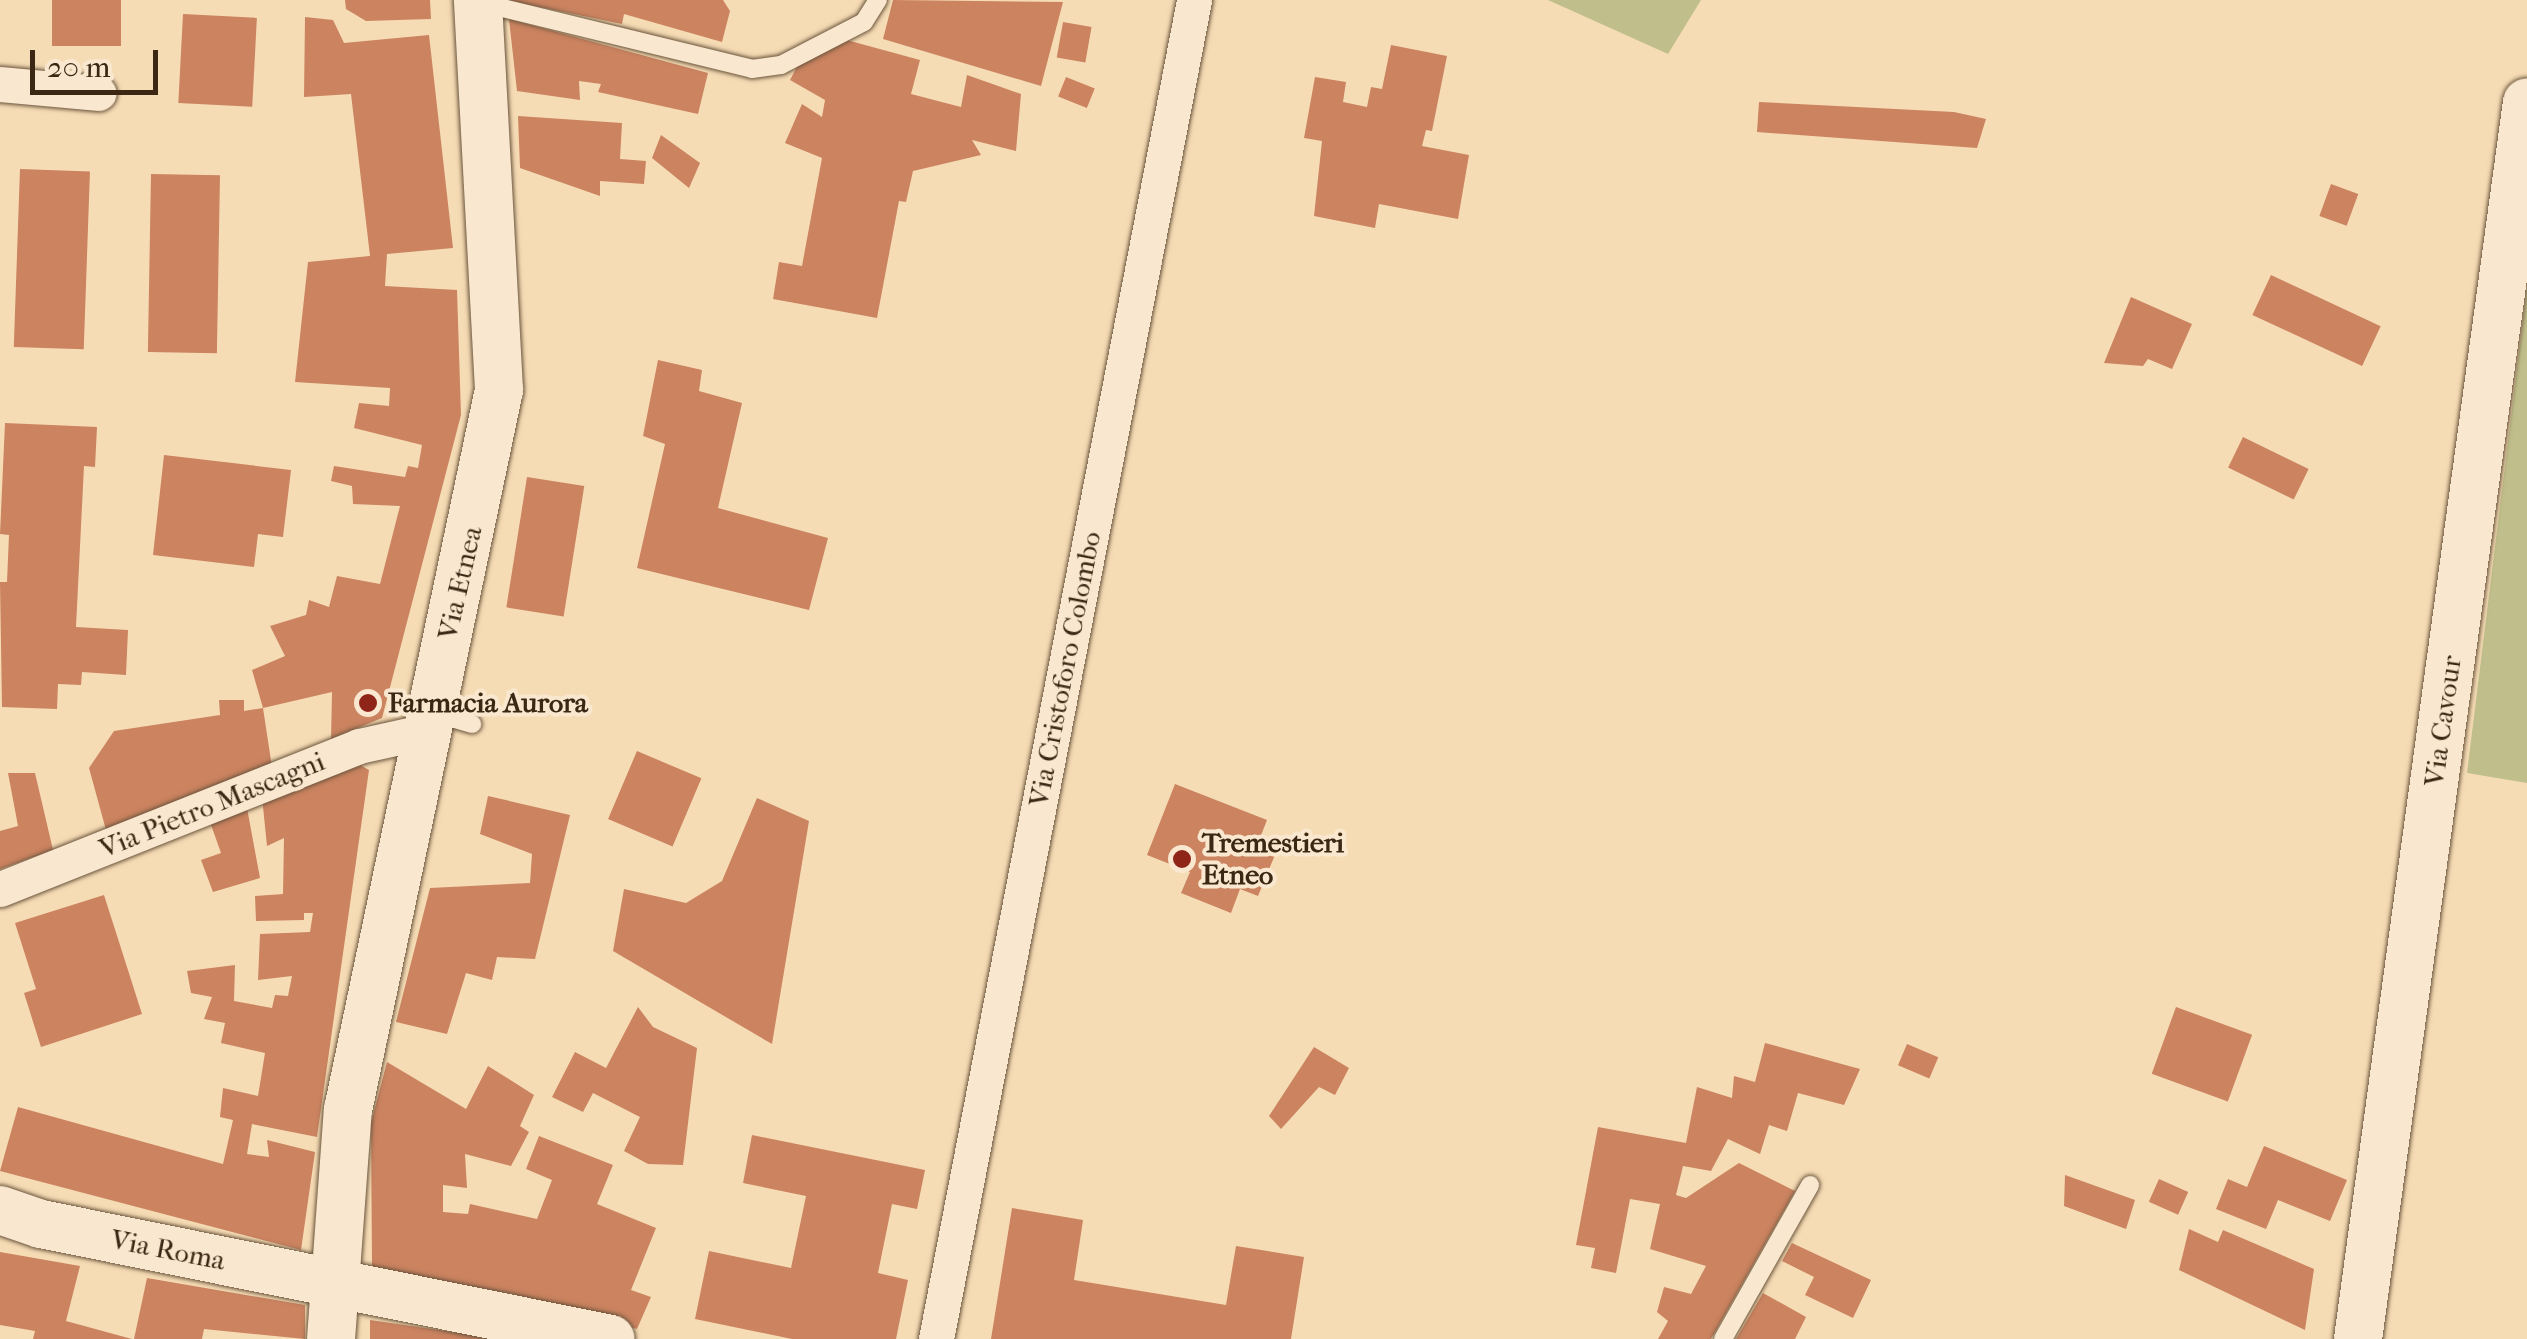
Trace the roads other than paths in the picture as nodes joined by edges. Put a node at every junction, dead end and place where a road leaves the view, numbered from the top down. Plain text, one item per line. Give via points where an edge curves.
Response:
1 (878, 0) edge
2 (1194, 0) edge
3 (478, 1) edge
4 (0, 84) edge
5 (100, 93) dead end
6 (2527, 102) edge
7 (443, 722) junction
8 (0, 889) edge
9 (1810, 1185) dead end
10 (0, 1210) edge
11 (338, 1284) junction
12 (332, 1339) edge
13 (611, 1339) edge
14 (936, 1339) edge
15 (1723, 1339) edge
16 (2358, 1339) edge

1 - 3 lane via 864,22 781,66 752,69
2 - 14 street, Via Cristoforo Colombo
3 - 7 main road, Via Etnea via 499,390
4 - 5 street
6 - 16 main road, Via Cavour
7 - 8 street, Via Pietro Mascagni via 359,746
7 - 11 main road, Via Etnea via 348,1110
9 - 15 lane
10 - 11 main road, Via Roma
11 - 12 main road, Via Etnea
11 - 13 main road, Via Roma

